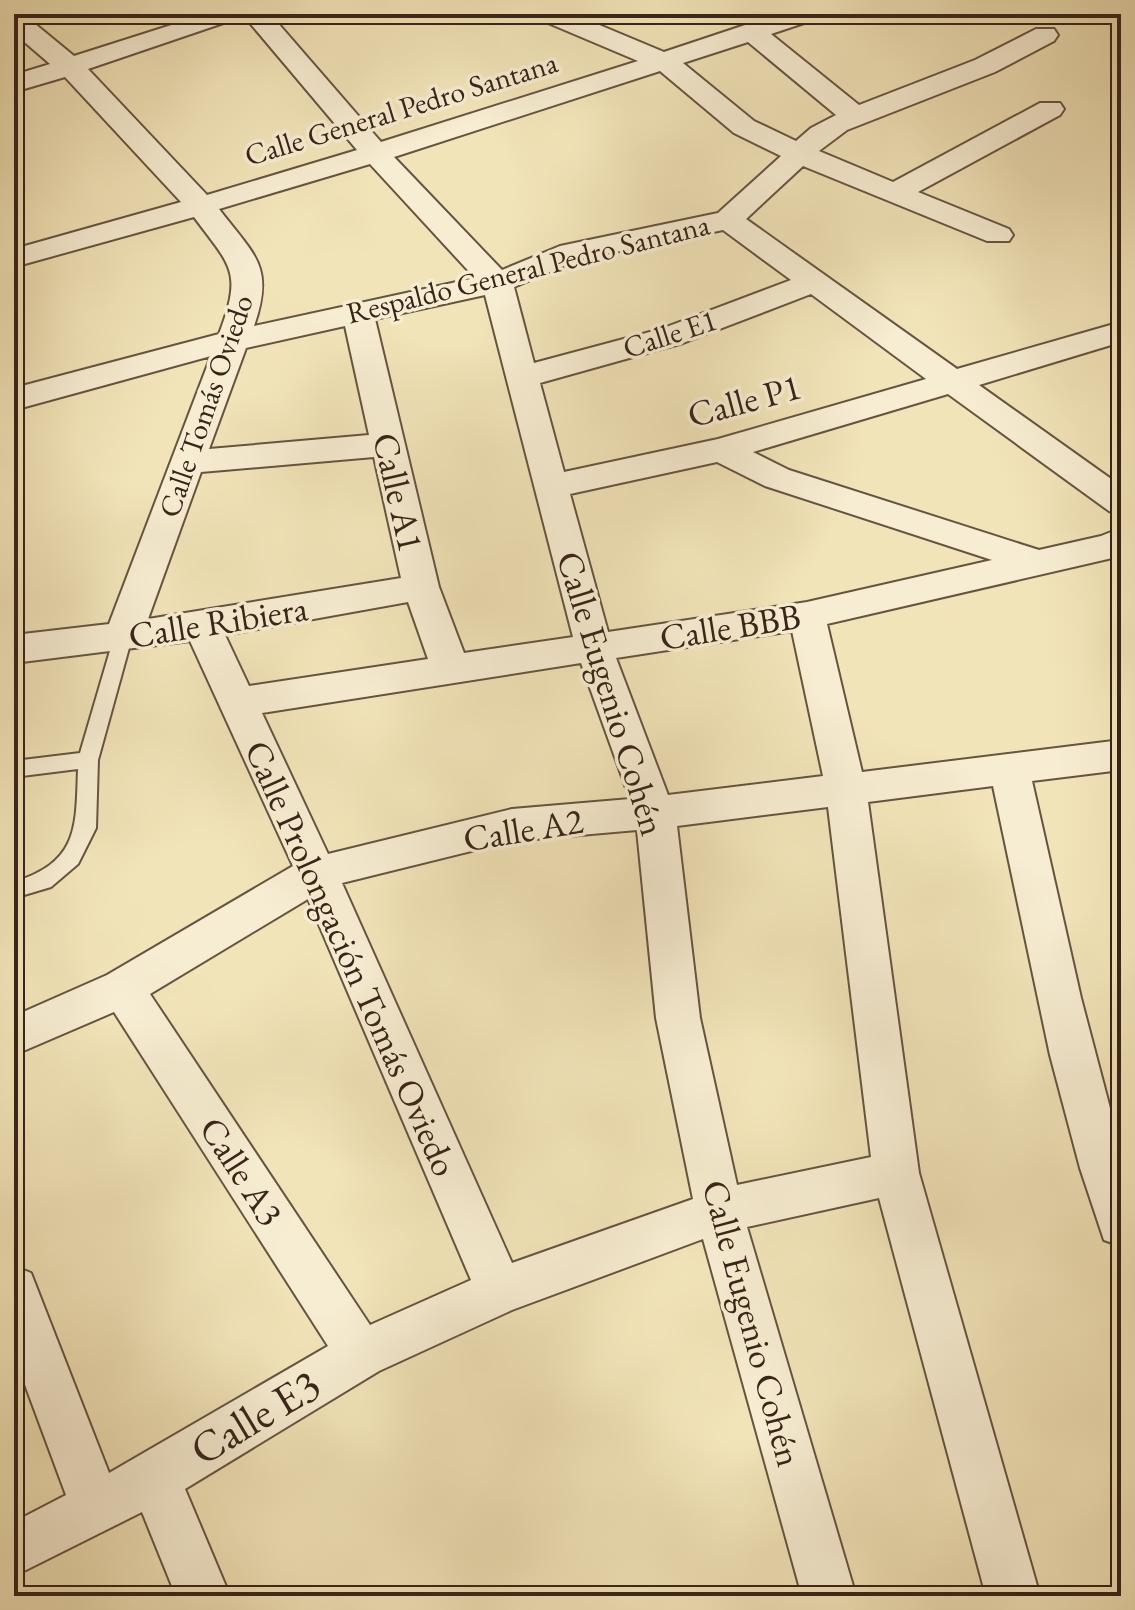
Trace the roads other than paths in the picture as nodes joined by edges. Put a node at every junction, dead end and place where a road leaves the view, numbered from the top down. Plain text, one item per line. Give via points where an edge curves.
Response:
1 (233, 14) edge
2 (256, 14) edge
3 (550, 14) edge
4 (804, 14) edge
5 (14, 20) edge
6 (752, 32) junction
7 (1045, 35) dead end
8 (665, 62) junction
9 (72, 68) junction
10 (14, 84) edge
11 (1050, 109) dead end
12 (855, 116) junction
13 (375, 153) junction
14 (800, 154) junction
15 (894, 193) junction
16 (202, 207) junction
17 (728, 220) junction
18 (998, 235) dead end
19 (14, 258) edge
20 (815, 282) junction
21 (497, 283) junction
22 (357, 311) junction
23 (1121, 332) edge
24 (230, 341) junction
25 (522, 377) junction
26 (955, 381) junction
27 (14, 399) edge
28 (389, 444) junction
29 (721, 450) junction
30 (190, 462) junction
31 (551, 487) junction
32 (1113, 488) edge
33 (1121, 540) edge
34 (1037, 563) junction
35 (421, 587) junction
36 (807, 615) junction
37 (202, 626) junction
38 (123, 637) junction
39 (594, 648) junction
40 (14, 649) edge
41 (451, 670) junction
42 (237, 702) junction
43 (1121, 755) edge
44 (88, 760) junction
45 (1009, 768) junction
46 (14, 769) edge
47 (846, 789) junction
48 (655, 813) junction
49 (317, 873) junction
50 (14, 890) edge
51 (122, 988) junction
52 (14, 1036) edge
53 (896, 1173) junction
54 (719, 1211) junction
55 (1121, 1224) edge
56 (14, 1289) edge
57 (500, 1291) junction
58 (361, 1354) junction
59 (154, 1478) junction
60 (96, 1507) junction
61 (14, 1550) edge
62 (203, 1596) edge
63 (829, 1596) edge
64 (1013, 1596) edge

1 - 9 street
2 - 13 street, Calle Eugenio Cohén
3 - 8 street
4 - 6 street, Calle General Pedro Santana
5 - 9 street, Calle Tomás Oviedo
6 - 8 street, Calle General Pedro Santana
6 - 12 street
7 - 12 street, Respaldo General Pedro Santana via 985,66
8 - 13 street, Calle General Pedro Santana
8 - 14 street via 744,127
9 - 10 street
9 - 16 street, Calle Tomás Oviedo
11 - 15 street
12 - 14 street, Respaldo General Pedro Santana via 821,134
13 - 16 street, Calle General Pedro Santana
13 - 21 street, Calle Eugenio Cohén
14 - 15 street
14 - 17 street, Respaldo General Pedro Santana
15 - 18 street
16 - 19 street, Calle General Pedro Santana
16 - 24 street, Calle Tomás Oviedo via 247,267 248,299
17 - 20 street
17 - 21 street, Respaldo General Pedro Santana via 571,252
20 - 25 street, Calle E1 via 672,336
20 - 26 street
21 - 22 street, Respaldo General Pedro Santana
21 - 25 street, Calle Eugenio Cohén
22 - 24 street, Respaldo General Pedro Santana
22 - 28 street, Calle A1
23 - 26 street, Calle P1
24 - 27 street, Respaldo General Pedro Santana
24 - 30 street, Calle Tomás Oviedo
25 - 31 street, Calle Eugenio Cohén
26 - 29 street, Calle P1
26 - 32 street
28 - 30 street
28 - 35 street, Calle A1
29 - 31 street, Calle P1
29 - 34 street via 792,483
30 - 38 street, Calle Tomás Oviedo
31 - 39 street, Calle Eugenio Cohén
33 - 34 street, Calle BBB
34 - 36 street, Calle BBB
35 - 37 street, Calle Ribiera
35 - 41 street, Calle A1
36 - 39 street, Calle BBB
36 - 47 street
37 - 38 street, Calle Ribiera
37 - 42 street, Calle Prolongación Tomás Oviedo
38 - 40 street, Calle Ribiera
38 - 44 lane
39 - 41 street, Calle BBB
39 - 48 street, Calle Eugenio Cohén
41 - 42 street, Calle BBB
42 - 49 street, Calle Prolongación Tomás Oviedo
43 - 45 street, Calle A2
44 - 46 lane
44 - 50 lane via 86,828 71,858 44,881
45 - 47 street, Calle A2
45 - 55 street via 1052,962
47 - 48 street, Calle A2
47 - 53 street
48 - 49 street, Calle A2 via 512,825
48 - 54 street, Calle Eugenio Cohén via 678,1018
49 - 51 street, Calle A2
49 - 57 street, Calle Prolongación Tomás Oviedo
51 - 52 street, Calle A2
51 - 58 street, Calle A3
53 - 54 street, Calle E3
53 - 64 street
54 - 57 street, Calle E3
54 - 63 street, Calle Eugenio Cohén
56 - 60 street
57 - 58 street, Calle E3
58 - 59 street, Calle E3
59 - 60 street, Calle E3
59 - 62 street
60 - 61 street, Calle E3

